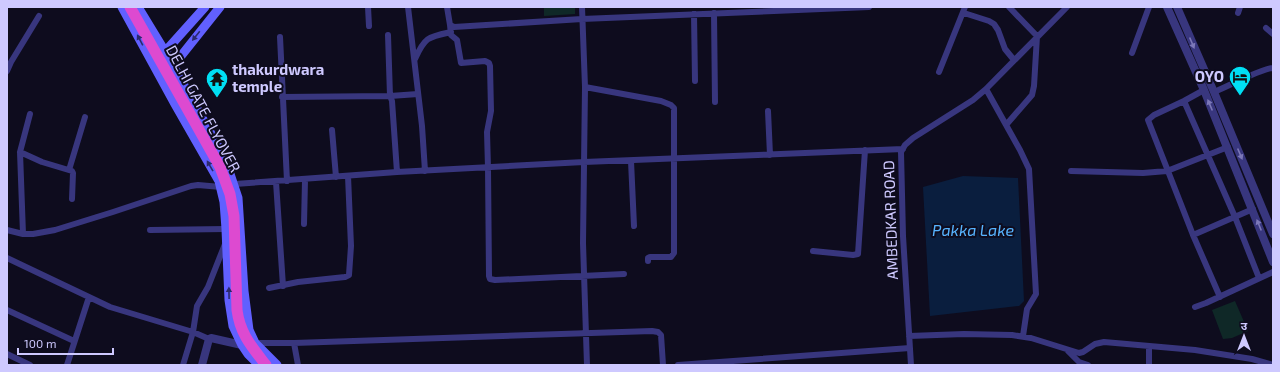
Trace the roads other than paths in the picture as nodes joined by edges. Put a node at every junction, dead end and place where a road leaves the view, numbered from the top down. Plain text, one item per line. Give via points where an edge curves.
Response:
1 (122, 7) edge
2 (130, 7) edge
3 (138, 7) edge
4 (205, 7) edge
5 (220, 7) edge
6 (368, 7) edge
7 (408, 7) edge
8 (447, 7) edge
9 (582, 7) edge
10 (869, 7) edge
11 (1009, 7) edge
12 (1067, 7) edge
13 (1149, 7) edge
14 (1167, 7) edge
15 (1177, 7) edge
16 (965, 10) edge
17 (714, 13) junction
18 (694, 14) junction
19 (39, 16) dead end
20 (582, 19) junction
21 (450, 25) junction
22 (369, 26) dead end
23 (1266, 28) dead end
24 (451, 32) junction
25 (1273, 34) edge
26 (388, 35) dead end
27 (1037, 36) junction
28 (280, 37) dead end
29 (166, 53) junction
30 (1132, 53) dead end
31 (414, 60) junction
32 (1014, 60) junction
33 (152, 63) junction
34 (1273, 68) edge
35 (166, 70) junction
36 (7, 71) edge
37 (939, 72) dead end
38 (695, 81) dead end
39 (585, 87) junction
40 (986, 89) junction
41 (1204, 90) junction
42 (1214, 92) junction
43 (418, 94) junction
44 (390, 96) junction
45 (282, 97) junction
46 (1184, 101) junction
47 (715, 102) dead end
48 (768, 111) dead end
49 (30, 114) dead end
50 (85, 117) dead end
51 (1006, 125) junction
52 (332, 130) dead end
53 (1228, 147) junction
54 (903, 149) junction
55 (865, 150) junction
56 (20, 152) junction
57 (770, 155) junction
58 (1208, 155) junction
59 (674, 159) junction
60 (631, 161) junction
61 (584, 162) junction
62 (488, 168) junction
63 (69, 170) junction
64 (425, 171) junction
65 (1070, 171) dead end
66 (1167, 171) junction
67 (397, 172) junction
68 (348, 176) junction
69 (336, 177) junction
70 (305, 180) junction
71 (287, 181) junction
72 (276, 182) junction
73 (235, 184) junction
74 (221, 187) junction
75 (72, 199) dead end
76 (1253, 209) junction
77 (1235, 217) junction
78 (304, 224) dead end
79 (634, 226) dead end
80 (226, 229) junction
81 (150, 230) dead end
82 (1272, 231) edge
83 (7, 232) edge
84 (23, 234) junction
85 (1193, 235) junction
86 (227, 239) junction
87 (813, 251) dead end
88 (7, 258) edge
89 (648, 261) dead end
90 (1273, 262) edge
91 (1273, 272) edge
92 (624, 274) dead end
93 (584, 276) junction
94 (1259, 278) junction
95 (284, 286) junction
96 (269, 288) dead end
97 (89, 297) junction
98 (1220, 297) junction
99 (245, 306) junction
100 (1196, 306) dead end
101 (230, 308) junction
102 (7, 310) edge
103 (193, 332) junction
104 (585, 333) junction
105 (236, 336) junction
106 (909, 336) junction
107 (1023, 336) junction
108 (209, 340) junction
109 (219, 340) junction
110 (74, 342) junction
111 (294, 343) junction
112 (255, 344) junction
113 (242, 345) junction
114 (1149, 346) junction
115 (910, 348) junction
116 (1067, 349) junction
117 (7, 354) edge
118 (30, 365) edge
119 (67, 365) edge
120 (183, 365) edge
121 (202, 365) edge
122 (259, 365) edge
123 (266, 365) edge
124 (276, 365) edge
125 (298, 365) edge
126 (587, 365) edge
127 (663, 365) edge
128 (678, 365) edge
129 (911, 365) edge
130 (1088, 365) edge
131 (1150, 365) edge
132 (1273, 365) edge

33 -> 1 main road
2 - 35 highway, DELHI GATE FLYOVER
3 - 29 main road
4 - 29 main road
5 -> 35 main road
6 - 22 street
7 - 31 street
8 - 21 street
9 - 20 street
10 - 17 street
11 - 27 street
12 - 27 street, AMBEDKAR ROAD
13 - 30 street
14 - 41 street
15 -> 42 street
16 - 32 street via 994,24 1004,49
16 - 37 street
17 - 18 street
17 - 47 street
18 - 20 street
18 - 38 street
19 - 36 street
20 - 21 street via 454,27
20 - 39 street
21 - 24 street
23 - 25 street
24 - 31 street via 427,39
24 - 62 street via 458,40 461,63 489,63 491,105 487,132
26 - 44 street
27 - 32 street, AMBEDKAR ROAD
27 - 51 street via 1032,95
28 - 45 street
29 - 33 main road
29 - 35 main road
31 - 43 street
32 - 40 street, AMBEDKAR ROAD
33 - 35 main road
34 - 42 street
35 - 73 main road via 225,159
74 -> 35 main road
35 - 123 highway, DELHI GATE FLYOVER via 220,167 230,194 234,216 238,322
39 - 59 street via 671,105 674,108
39 - 61 street
40 - 51 street
40 - 54 street, AMBEDKAR ROAD via 913,138
41 - 46 street
53 -> 41 street
42 -> 82 street
43 - 44 street
43 - 64 street
44 - 45 street
44 - 67 street
45 - 71 street
46 - 58 street
46 - 66 street via 1148,120
48 - 57 street
49 - 56 street
50 - 63 street
51 - 107 street via 1029,169 1036,294 1027,309
52 - 69 street
53 - 58 street
53 - 76 street
54 - 55 street
54 - 106 street, AMBEDKAR ROAD via 900,161
55 - 57 street
55 - 87 street via 858,254
56 - 63 street
56 - 84 street
57 - 59 street
58 - 66 street
58 - 77 street
59 - 60 street
59 - 89 street via 674,253 671,256 650,257
60 - 61 street
60 - 79 street
61 - 62 street
61 - 93 street
62 - 64 street
62 - 93 street via 490,278 495,280
63 - 75 street via 73,173
64 - 67 street
65 - 66 street
66 - 85 street
67 - 68 street
68 - 69 street
68 - 95 street via 351,246 349,275
69 - 70 street
70 - 71 street
70 - 78 street
71 - 72 street
72 - 73 street
72 - 95 street
73 - 99 main road
74 - 80 main road
74 - 84 street via 191,186 65,227
76 - 77 street
90 -> 76 street
77 - 85 street
77 - 94 street
80 - 81 street
80 - 86 main road
83 - 84 street
85 - 98 street
101 -> 86 main road
86 - 103 street via 199,302
88 - 97 street
91 - 94 street
92 - 93 street
93 - 104 street
94 - 98 street
95 - 96 street
97 - 103 street via 110,307
97 - 110 street
98 - 100 street
99 - 101 main road
99 - 112 main road via 249,330
101 - 105 main road
102 - 110 street
103 - 108 street
103 - 120 street
104 - 111 street
104 - 126 street
104 - 127 street via 658,332 661,336
105 - 109 street
105 - 113 main road
106 - 107 street
106 - 115 street, AMBEDKAR ROAD
107 - 116 street
108 - 109 street
108 - 121 street
109 - 113 street
110 - 119 street
111 - 112 street
111 - 125 street
112 - 124 main road
113 - 122 main road
114 - 116 street via 1104,342 1079,353
114 - 131 street
114 - 132 street via 1194,350
115 - 128 street
115 - 129 street, AMBEDKAR ROAD
116 - 130 street via 1079,362
117 - 118 street

